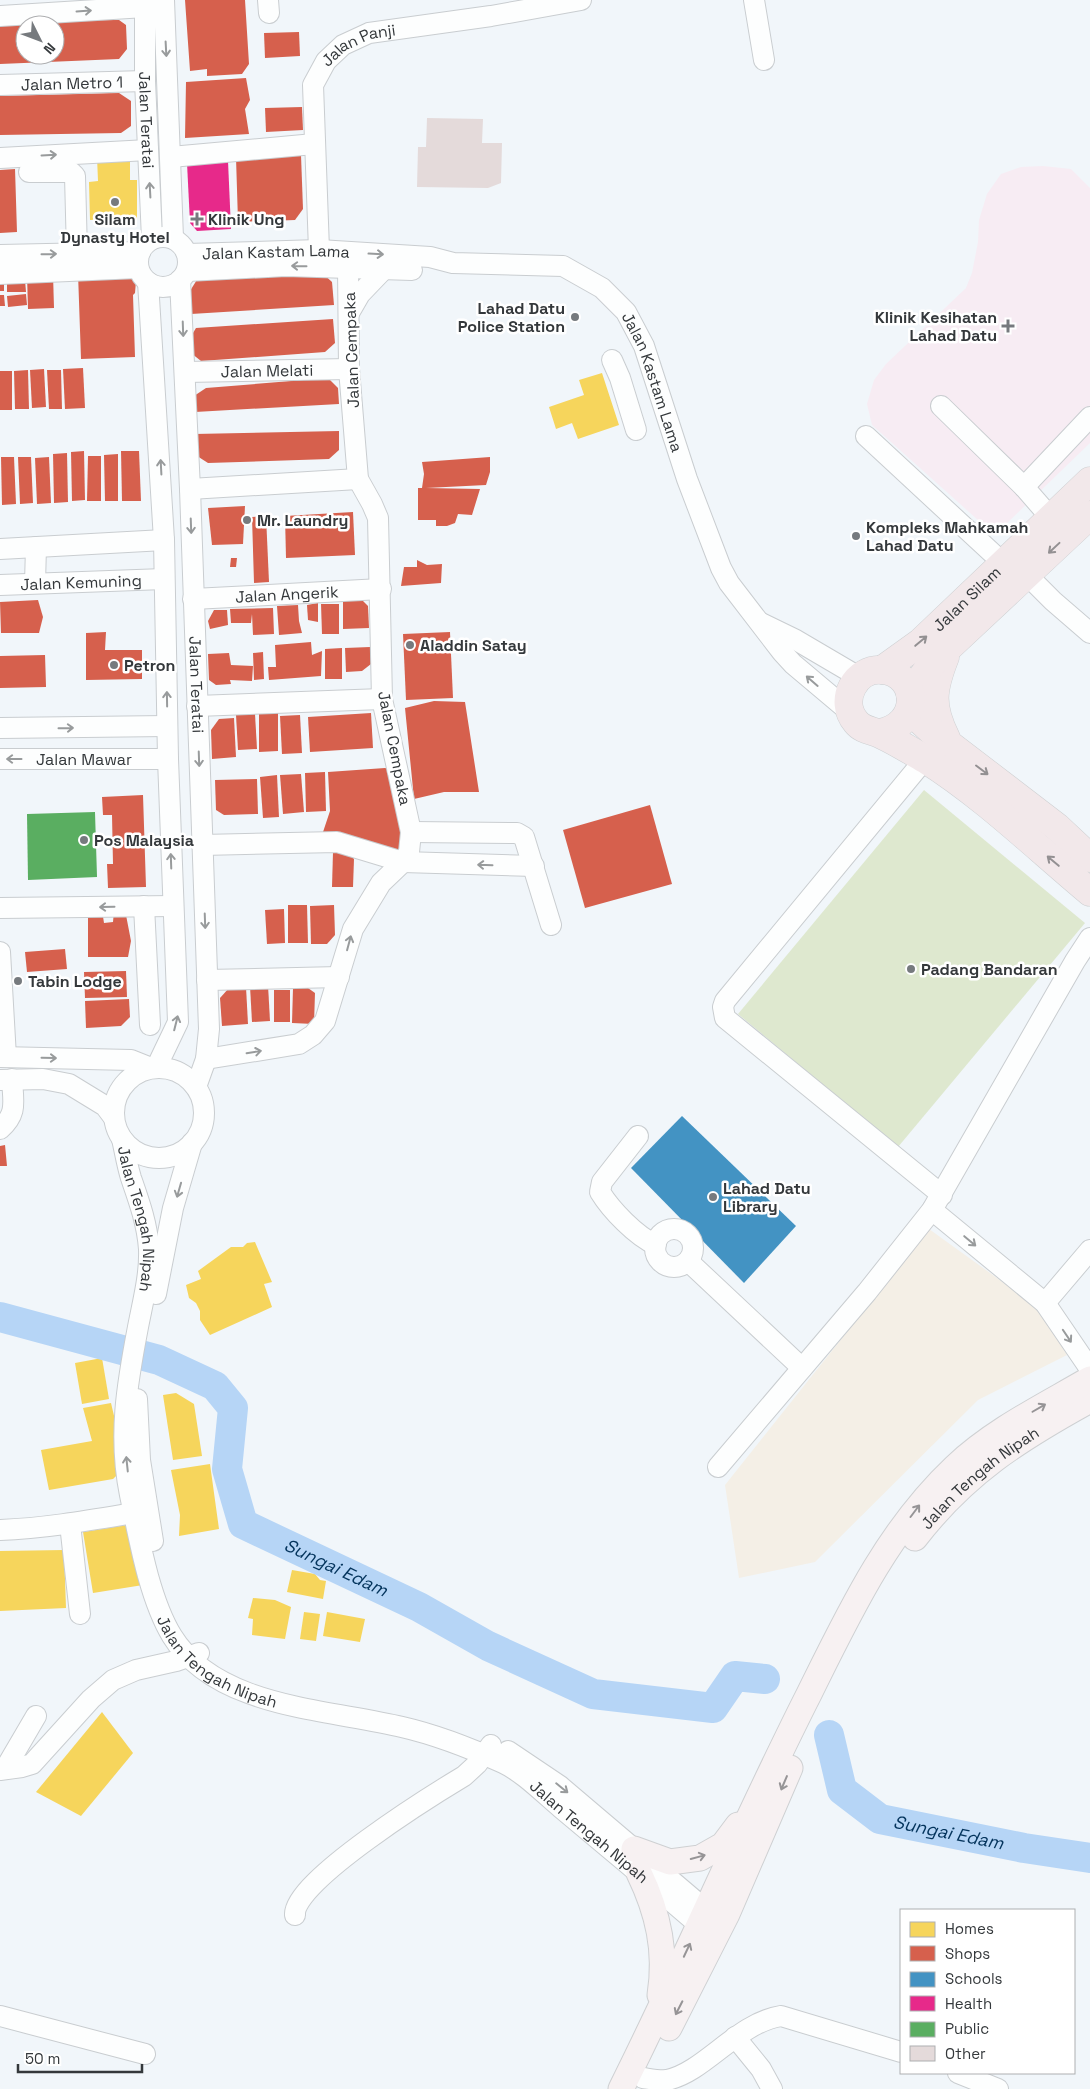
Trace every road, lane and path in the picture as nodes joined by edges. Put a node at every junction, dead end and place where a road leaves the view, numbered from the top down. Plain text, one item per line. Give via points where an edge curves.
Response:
1 (164, 0) edge
2 (581, 0) edge
3 (754, 0) edge
4 (547, 3) edge
5 (145, 4) edge
6 (0, 16) edge
7 (764, 60) dead end
8 (145, 81) junction
9 (0, 85) edge
10 (314, 144) junction
11 (148, 150) junction
12 (171, 157) junction
13 (0, 158) edge
14 (29, 172) dead end
15 (173, 238) junction
16 (319, 250) junction
17 (78, 253) junction
18 (0, 255) edge
19 (144, 260) junction
20 (453, 262) junction
21 (348, 267) junction
22 (185, 268) junction
23 (385, 268) junction
24 (0, 274) edge
25 (349, 314) junction
26 (612, 360) dead end
27 (650, 365) junction
28 (349, 369) junction
29 (185, 372) junction
30 (620, 378) junction
31 (941, 406) dead end
32 (1090, 418) edge
33 (636, 430) dead end
34 (866, 436) dead end
35 (358, 480) junction
36 (1090, 481) edge
37 (1024, 487) junction
38 (190, 488) junction
39 (1090, 515) edge
40 (1051, 518) junction
41 (164, 540) junction
42 (36, 547) junction
43 (0, 550) edge
44 (1015, 569) junction
45 (164, 579) junction
46 (35, 583) junction
47 (0, 585) edge
48 (381, 590) junction
49 (193, 599) junction
50 (759, 622) junction
51 (1090, 634) edge
52 (953, 643) junction
53 (870, 674) junction
54 (910, 697) junction
55 (382, 699) junction
56 (197, 706) junction
57 (850, 712) junction
58 (168, 726) junction
59 (120, 727) junction
60 (0, 728) edge
61 (880, 733) junction
62 (950, 746) junction
63 (0, 758) edge
64 (125, 759) junction
65 (168, 759) junction
66 (925, 759) junction
67 (411, 832) junction
68 (202, 845) junction
69 (1090, 858) edge
70 (403, 862) junction
71 (534, 866) junction
72 (1090, 892) edge
73 (144, 906) junction
74 (173, 906) junction
75 (0, 908) edge
76 (551, 925) dead end
77 (1090, 938) edge
78 (0, 952) edge
79 (339, 977) junction
80 (206, 980) junction
81 (150, 1025) dead end
82 (3, 1057) edge
83 (206, 1060) junction
84 (153, 1068) junction
85 (6, 1079) edge
86 (196, 1087) junction
87 (114, 1118) junction
88 (0, 1129) edge
89 (638, 1136) dead end
90 (122, 1139) junction
91 (192, 1143) junction
92 (937, 1203) junction
93 (656, 1244) junction
94 (1090, 1250) edge
95 (688, 1261) junction
96 (1044, 1303) junction
97 (146, 1314) junction
98 (802, 1368) junction
99 (1090, 1369) edge
100 (1090, 1379) edge
101 (1090, 1400) edge
102 (718, 1467) dead end
103 (141, 1511) junction
104 (70, 1524) junction
105 (0, 1530) edge
106 (80, 1614) dead end
107 (195, 1655) junction
108 (36, 1716) dead end
109 (488, 1749) junction
110 (2, 1770) edge
111 (758, 1798) junction
112 (636, 1861) junction
113 (295, 1915) dead end
114 (713, 1921) junction
115 (658, 2015) junction
116 (0, 2016) edge
117 (735, 2037) junction
118 (900, 2052) edge
119 (145, 2054) dead end
120 (960, 2074) edge
121 (641, 2084) edge
122 (621, 2089) edge
123 (772, 2089) edge
124 (998, 2089) edge

1 -> 12 street, Jalan Teratai
2 - 4 street, Jalan Panji
3 - 7 street
4 - 10 street, Jalan Panji via 369,33 343,45 326,62 313,85
6 -> 5 street
5 - 8 street, Jalan Teratai
8 - 9 street, Jalan Metro 1
8 - 11 street, Jalan Teratai
10 - 12 street
10 - 16 street, Jalan Panji
13 -> 11 street
19 -> 11 street, Jalan Teratai
12 - 15 street, Jalan Teratai
14 - 17 street via 71,172 75,176
15 - 19 street via 159,236
15 - 22 street via 179,242
16 -> 20 street, Jalan Kastam Lama via 430,257
16 - 22 street, Jalan Kastam Lama
18 -> 17 street
17 - 19 street
19 - 22 street via 156,286 164,287
19 - 24 street
41 -> 19 street, Jalan Teratai
20 - 23 street, Jalan Kastam Lama via 425,270
20 - 27 street, Jalan Kastam Lama via 563,266 602,288 626,312
21 -> 22 street, Jalan Kastam Lama
21 - 23 street, Jalan Kastam Lama
21 - 25 street, Jalan Cempaka
22 -> 29 street, Jalan Teratai
23 - 25 street via 360,294
25 - 28 street, Jalan Cempaka
26 - 30 street
27 - 30 street
27 - 50 street, Jalan Kastam Lama via 686,479 721,568 729,584
28 - 29 street, Jalan Melati
28 - 35 street, Jalan Cempaka
29 - 38 street, Jalan Teratai
30 - 33 street
31 - 37 street
32 - 37 street
34 - 44 street
35 - 38 street
35 - 48 street, Jalan Cempaka via 378,518
36 - 40 highway, Jalan Silam
37 - 40 street
38 -> 49 street, Jalan Teratai
39 -> 44 highway, Jalan Silam
40 - 44 highway, Jalan Silam
41 - 42 street
41 - 45 street, Jalan Teratai
42 - 43 street
42 - 46 street
44 - 51 street
44 - 52 highway, Jalan Silam
53 -> 44 highway, Jalan Silam via 920,642
45 - 46 street, Jalan Kemuning
58 -> 45 street, Jalan Teratai
46 - 47 street, Jalan Kemuning
48 - 49 street, Jalan Angerik
48 - 55 street, Jalan Cempaka
49 - 56 street, Jalan Teratai
50 - 53 street
57 -> 50 street, Jalan Kastam Lama via 793,664
52 - 54 highway, Jalan Silam via 935,660
52 - 62 highway via 934,691 935,713
53 - 54 highway via 899,677 906,684
53 - 57 highway via 852,687 848,699
54 - 61 highway via 909,713 902,723 892,731
54 - 62 highway via 922,722
55 - 56 street
55 - 67 street, Jalan Cempaka
56 -> 68 street, Jalan Teratai
57 - 61 highway via 856,724 867,731
58 - 59 street, Jalan Mawar
58 - 65 street, Jalan Teratai
60 -> 59 street, Jalan Mawar
59 - 64 street via 130,729 139,742
61 - 66 highway
62 -> 69 highway via 1049,821
64 -> 63 street, Jalan Mawar
64 - 65 street, Jalan Mawar
74 -> 65 street, Jalan Teratai
72 -> 66 highway via 982,799
66 - 92 street via 723,1007 725,1018
67 - 70 street, Jalan Cempaka via 409,852
67 - 71 street via 517,834 524,837
68 - 70 street via 336,842
68 -> 80 street, Jalan Teratai
71 -> 70 street
79 -> 70 street, Jalan Cempaka via 352,928 381,883
71 - 76 street
73 - 74 street
73 -> 75 street
73 - 81 street
84 -> 74 street, Jalan Teratai via 178,1022
77 - 92 street
78 - 82 street
79 - 80 street
83 -> 79 street, Jalan Cempaka via 299,1044 314,1035 324,1021
80 - 83 street, Jalan Teratai via 209,1030
82 -> 84 street via 131,1060
83 - 86 street, Jalan Teratai
84 - 86 street via 172,1070 185,1076
84 - 87 street via 140,1072 124,1085 116,1102
85 - 87 street via 43,1079 69,1084 105,1106
85 - 88 street via 13,1107 11,1119
86 - 91 street via 204,1116
87 - 90 street
89 - 93 street via 602,1182 600,1192 641,1237
90 - 91 street via 132,1149 152,1157 174,1155
90 - 97 street, Jalan Tengah Nipah via 146,1222 149,1250
91 -> 97 street, Jalan Tengah Nipah
92 -> 96 street
92 - 98 street
93 - 95 street via 656,1253 666,1265 681,1265
93 - 95 street via 663,1233 676,1229 683,1231 692,1241
94 - 96 street
95 - 98 street
96 -> 99 street
97 - 103 street, Jalan Tengah Nipah via 133,1385
98 - 102 street
111 -> 100 main road, Jalan Tengah Nipah via 862,1587 918,1506 954,1468 986,1441
101 -> 114 main road, Jalan Tengah Nipah via 1034,1430 992,1459 929,1520 894,1565 807,1727
103 - 104 street
103 - 107 street, Jalan Tengah Nipah via 179,1625
104 - 105 street
104 - 106 street
107 - 109 street, Jalan Tengah Nipah via 260,1685 453,1727
107 - 110 street via 136,1670 113,1680 79,1711 32,1764
108 - 110 street
109 - 112 street, Jalan Tengah Nipah via 511,1752 560,1786
109 - 113 street via 464,1776 369,1837 331,1869 297,1905
112 -> 111 main road via 670,1862 700,1858 723,1845
111 - 114 main road, Jalan Tengah Nipah
112 - 114 street, Jalan Tengah Nipah
112 - 115 main road via 652,1902 662,1942
115 -> 114 main road, Jalan Tengah Nipah
114 -> 121 main road, Jalan Tengah Nipah
115 - 122 main road, Jalan Tengah Nipah
116 - 119 street
117 - 118 street via 781,2016
117 - 121 street via 691,2069 666,2080
117 - 123 street via 761,2069
120 - 124 street

